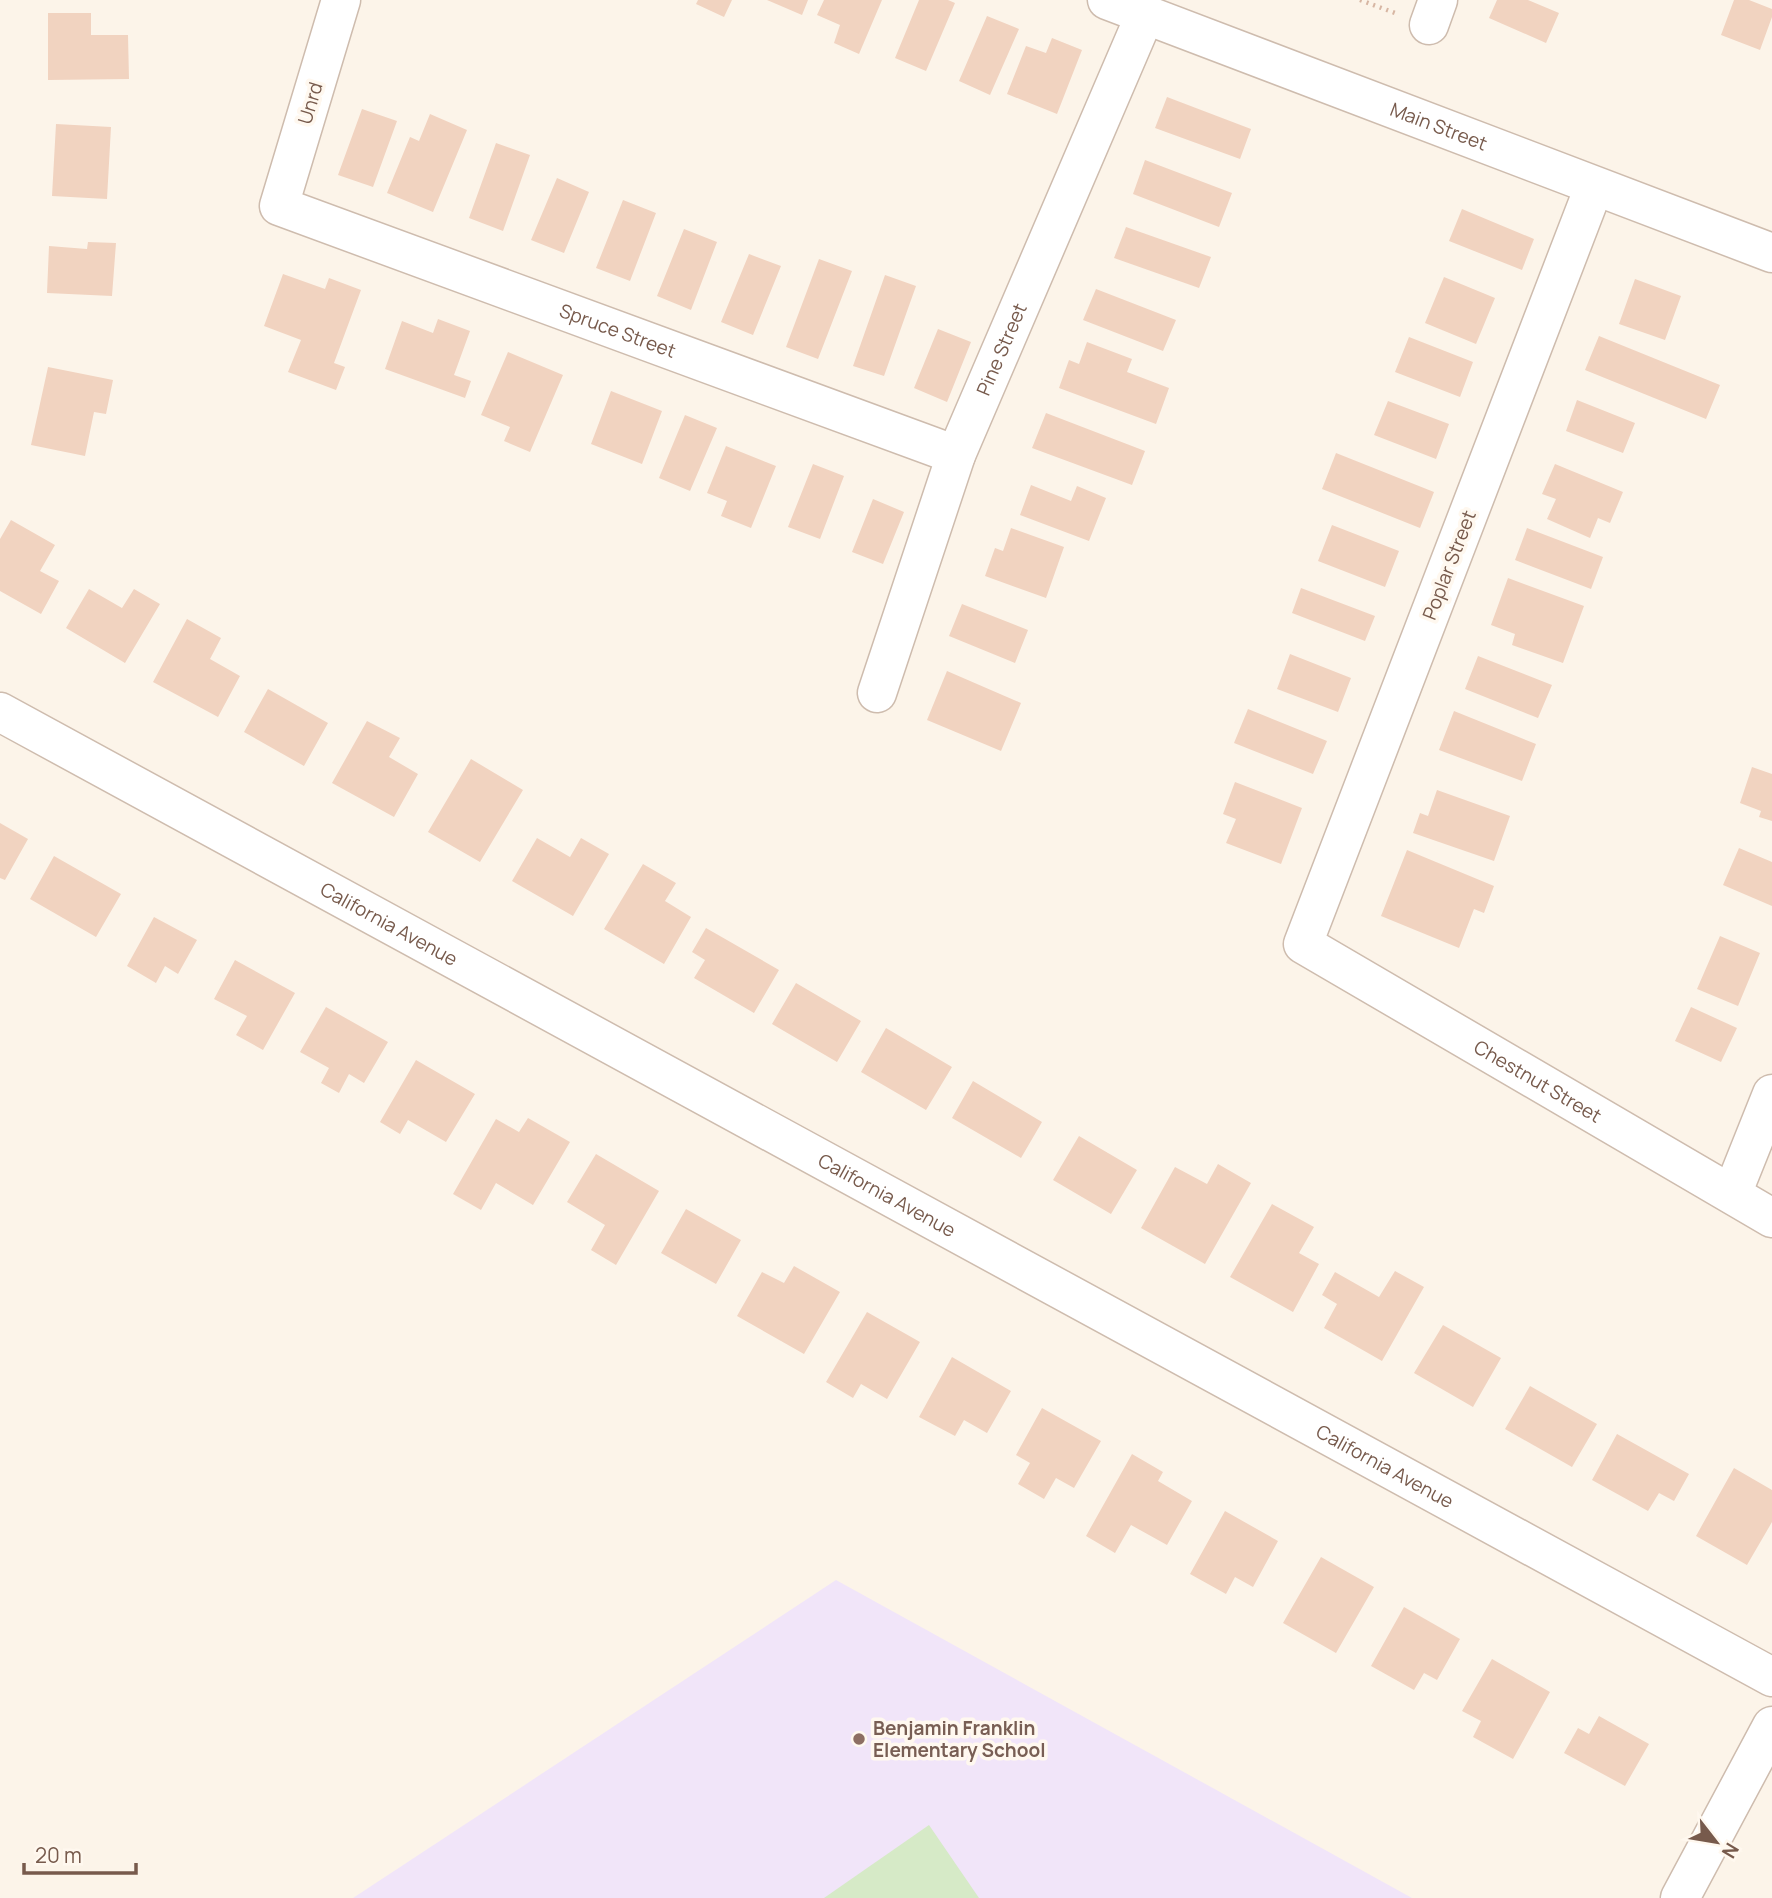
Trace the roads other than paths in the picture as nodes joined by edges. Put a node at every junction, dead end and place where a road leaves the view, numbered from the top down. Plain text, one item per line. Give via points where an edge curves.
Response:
1 (341, 0) edge
2 (1107, 0) edge
3 (1145, 15) junction
4 (1594, 187) junction
5 (279, 206) joint
6 (1772, 253) edge
7 (956, 455) junction
8 (877, 693) dead end
9 (0, 712) edge
10 (1303, 944) joint
11 (1772, 1094) edge
12 (1732, 1195) junction
13 (1772, 1218) edge
14 (1772, 1677) edge
15 (1772, 1726) edge
16 (1680, 1898) edge

1 - 5 street, Unrd
2 - 3 street, Main Street
3 - 4 street, Main Street
3 - 7 street, Pine Street
4 - 6 street, Main Street
4 - 10 street, Poplar Street
5 - 7 street, Spruce Street
7 - 8 street, Pine Street
9 - 14 street, California Avenue
10 - 12 street, Chestnut Street
11 - 12 street
12 - 13 street, Chestnut Street
15 - 16 street

